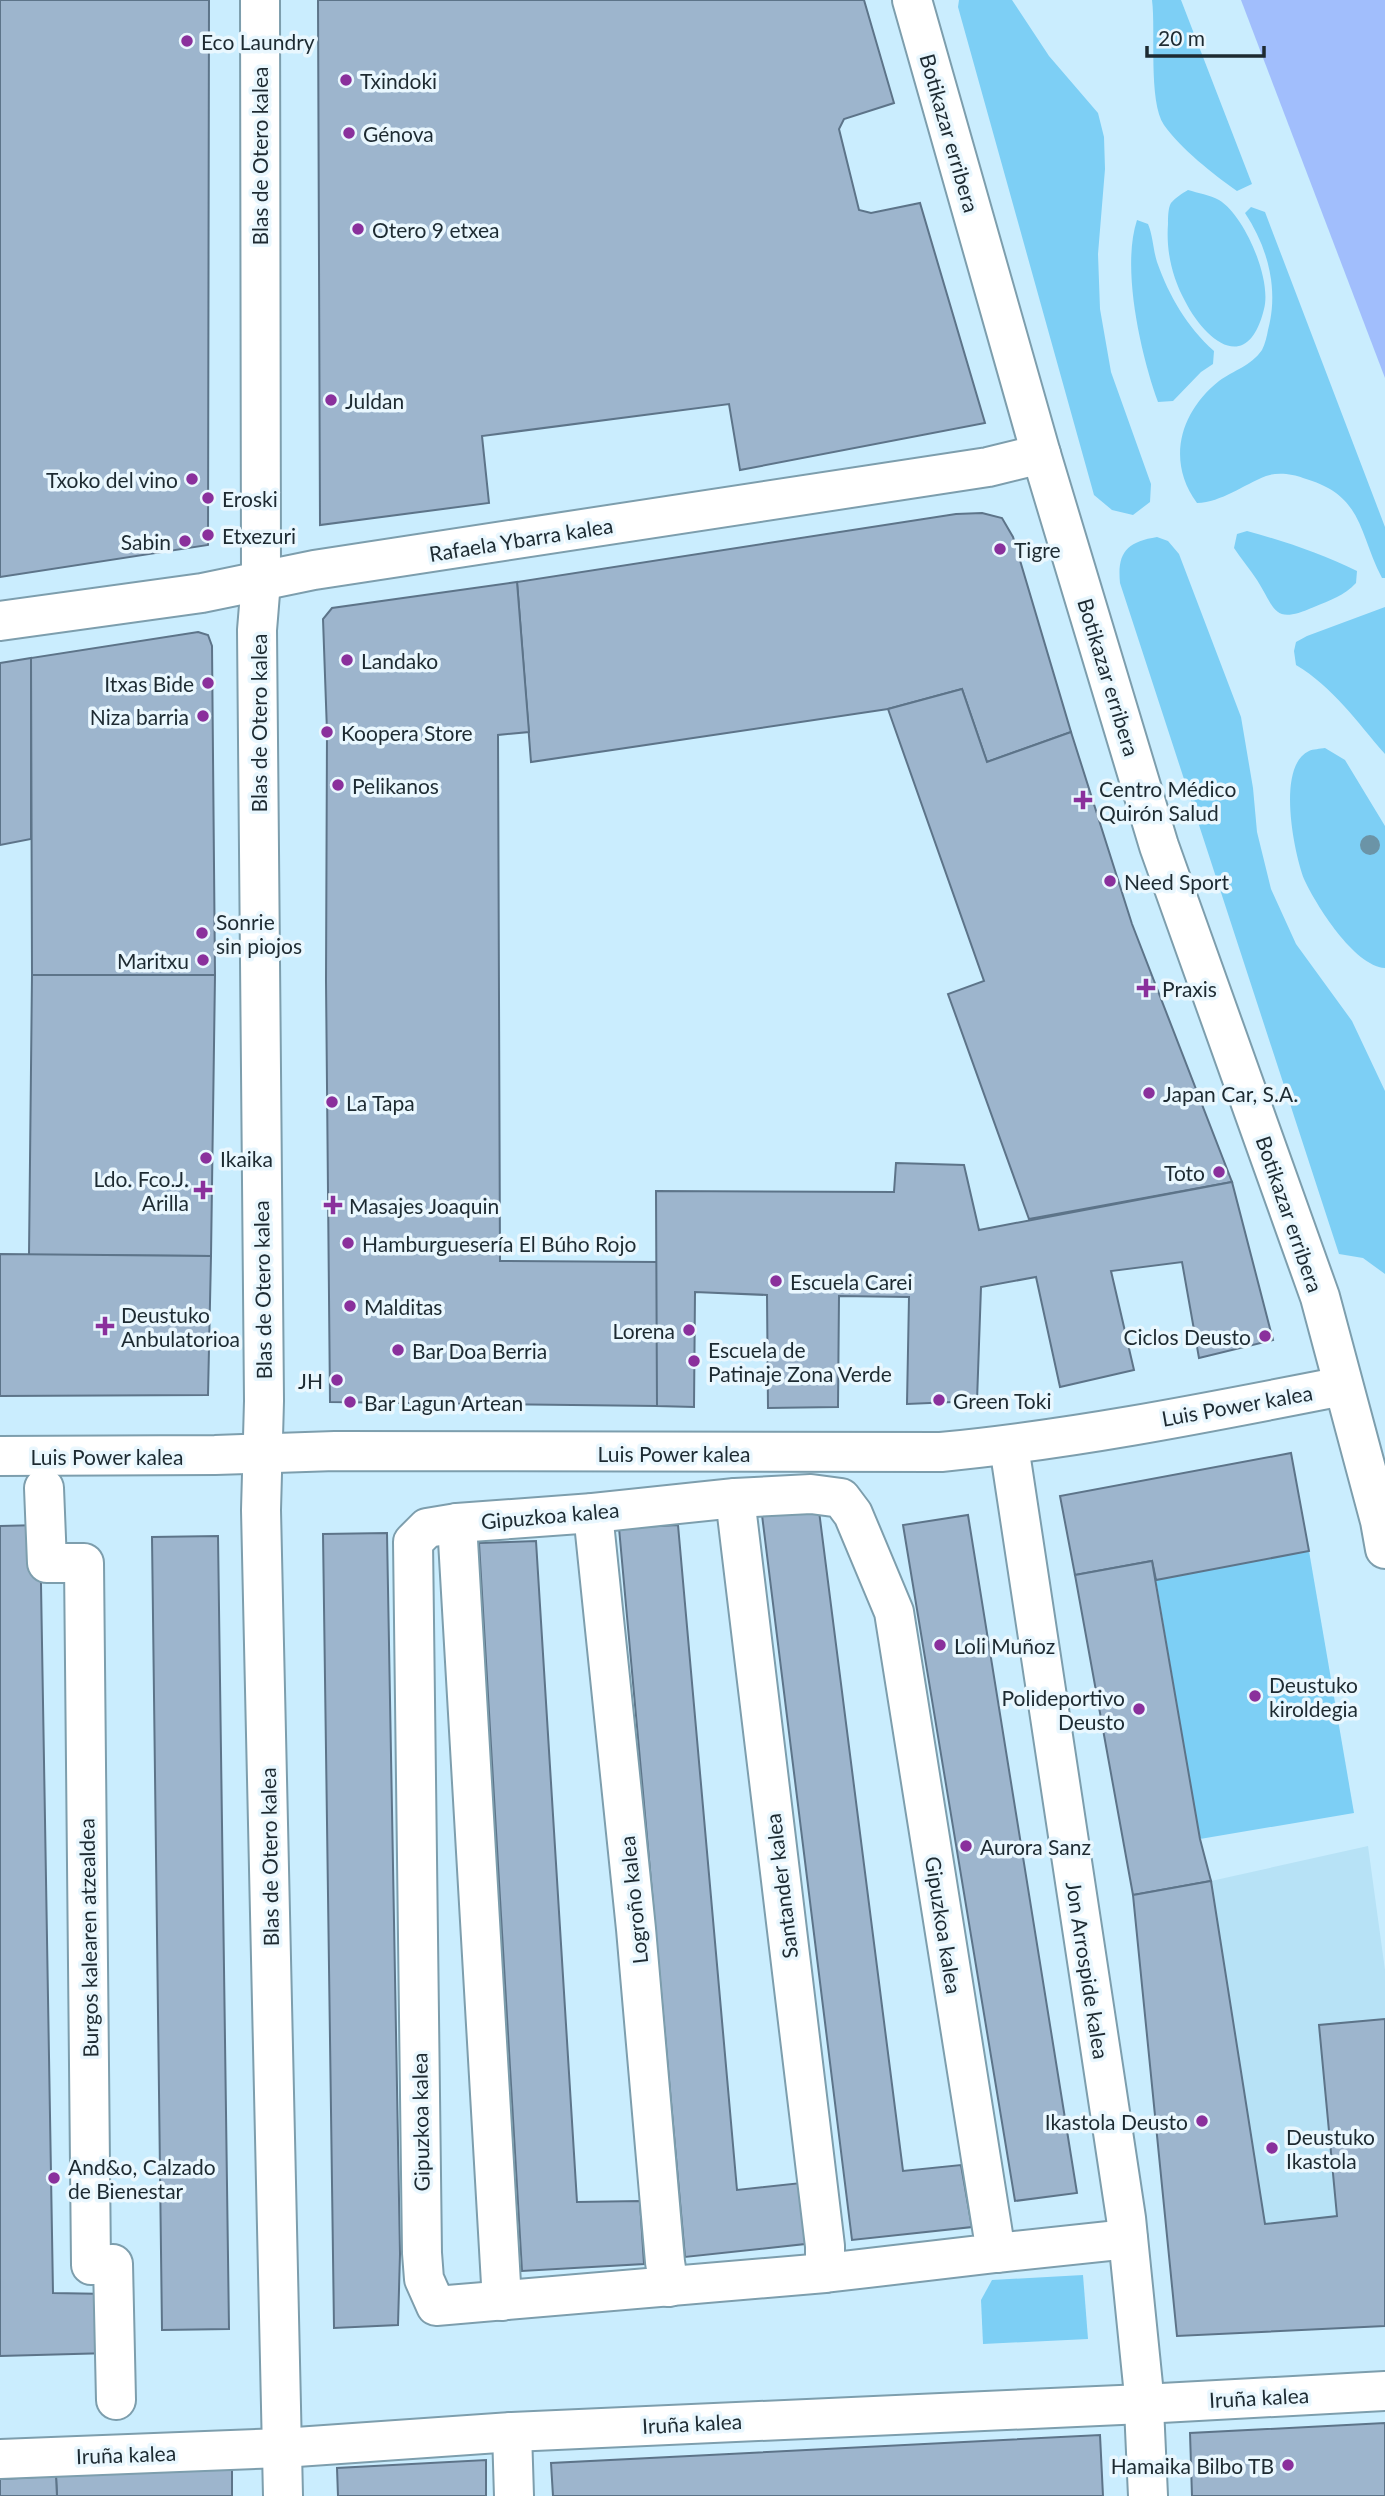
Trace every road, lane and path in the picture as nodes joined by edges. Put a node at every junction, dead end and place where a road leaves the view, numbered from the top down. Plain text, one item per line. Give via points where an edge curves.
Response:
1 (260, 0) edge
2 (912, 0) edge
3 (1041, 454) junction
4 (261, 581) junction
5 (0, 621) edge
6 (1343, 1386) junction
7 (1009, 1446) junction
8 (262, 1452) junction
9 (0, 1456) edge
10 (44, 1488) dead end
11 (735, 1498) junction
12 (593, 1513) junction
13 (457, 1523) junction
14 (1385, 1549) edge
15 (1128, 2239) junction
16 (996, 2253) junction
17 (825, 2273) junction
18 (669, 2287) junction
19 (502, 2301) junction
20 (1385, 2391) edge
21 (117, 2400) dead end
22 (1143, 2404) junction
23 (512, 2432) junction
24 (282, 2448) junction
25 (0, 2459) edge
26 (283, 2496) edge
27 (514, 2496) edge
28 (1148, 2496) edge

1 - 4 street, Blas de Otero kalea
2 - 3 street, Botikazar erribera
3 - 4 street, Rafaela Ybarra kalea via 988,467
3 - 6 street, Botikazar erribera via 1159,846 1320,1297
4 - 5 street, Rafaela Ybarra kalea
4 - 8 street, Blas de Otero kalea via 257,644
6 - 7 street, Luis Power kalea
6 - 14 street, Botikazar erribera
7 - 8 street, Luis Power kalea via 941,1452
7 - 15 street, Jon Arrospide kalea
8 - 9 street, Luis Power kalea
8 - 24 street, Blas de Otero kalea
10 - 21 street, Burgos kalearen atzealdea via 47,1563 84,1563 91,2265 113,2264
11 - 12 street, Gipuzkoa kalea
11 - 16 street, Gipuzkoa kalea via 811,1494 841,1498 853,1514 894,1612
11 - 17 street, Santander kalea
12 - 13 street, Gipuzkoa kalea
12 - 18 street, Logroño kalea
13 - 19 street, Gipuzkoa kalea
13 - 19 street, Gipuzkoa kalea via 427,1528 413,1542 422,2253 424,2279 436,2306
15 - 16 street
15 - 22 street, Jon Arrospide kalea
16 - 17 street, Gipuzkoa kalea
17 - 18 street, Gipuzkoa kalea
18 - 19 street, Gipuzkoa kalea
20 - 22 street, Iruña kalea
22 - 23 street, Iruña kalea
22 - 28 street, Jon Arrospide kalea
23 - 24 street, Iruña kalea
23 - 27 street
24 - 25 street, Iruña kalea
24 - 26 street, Blas de Otero kalea

